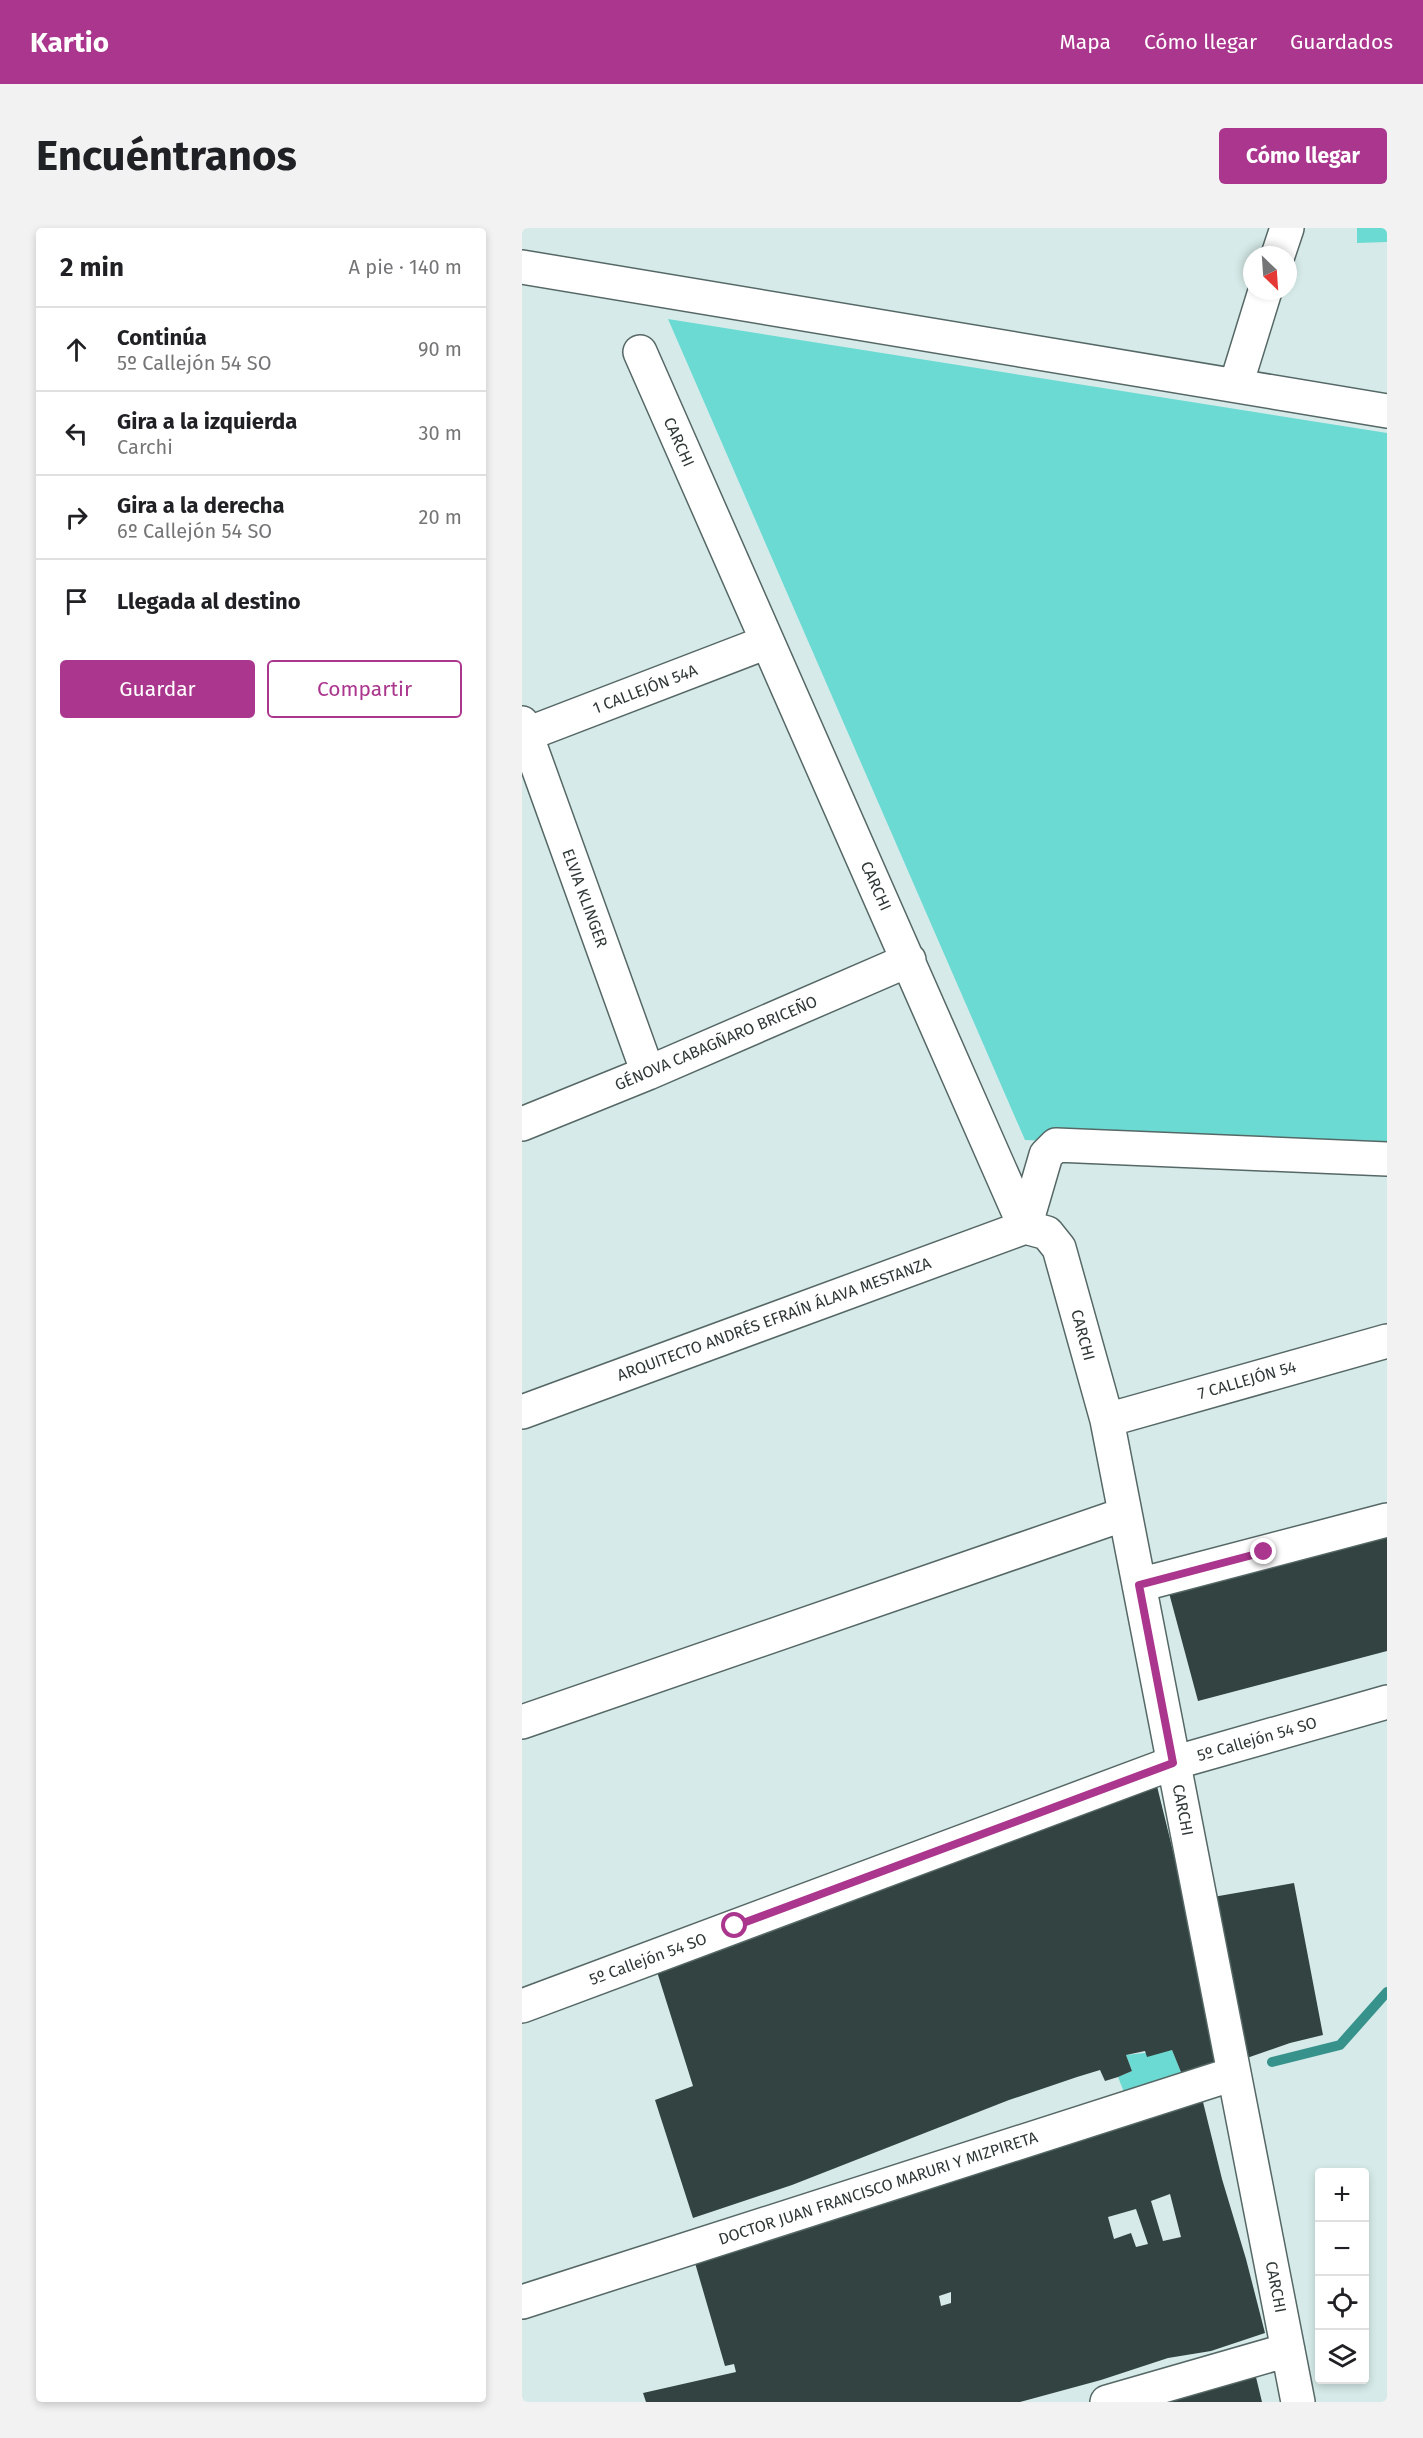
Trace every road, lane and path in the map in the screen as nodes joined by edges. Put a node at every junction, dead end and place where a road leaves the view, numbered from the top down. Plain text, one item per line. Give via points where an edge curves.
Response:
1 (1287, 228) edge
2 (1281, 246) edge
3 (522, 267) edge
4 (1262, 300) edge
5 (640, 352) dead end
6 (1236, 385) junction
7 (1387, 411) edge
8 (767, 642) junction
9 (523, 731) edge
10 (909, 960) junction
11 (648, 1074) junction
12 (522, 1124) edge
13 (1387, 1159) edge
14 (1025, 1227) junction
15 (1387, 1341) edge
16 (522, 1412) edge
17 (1107, 1420) junction
18 (1125, 1514) junction
19 (1387, 1520) edge
20 (1139, 1585) junction
21 (1387, 1702) edge
22 (522, 1722) edge
23 (1173, 1763) junction
24 (522, 2006) edge
25 (1233, 2074) junction
26 (522, 2302) edge
27 (1288, 2349) junction
28 (1107, 2402) edge
29 (1298, 2402) edge

1 - 2 street
3 - 6 street
4 - 6 street
5 - 8 street, CARCHI
6 - 7 street
8 - 9 street, 1 CALLEJÓN 54A
8 - 10 street, CARCHI
9 - 11 street, ELVIA KLINGER
10 - 11 street, GÉNOVA CABAGÑARO BRICEÑO
10 - 14 street, CARCHI
11 - 12 street, GÉNOVA CABAGÑARO BRICEÑO
13 - 14 street via 1056,1145 1046,1155
14 - 16 street, ARQUITECTO ANDRÉS EFRAÍN ÁLAVA MESTANZA
14 - 17 street, CARCHI via 1047,1233 1059,1248
15 - 17 street, 7 CALLEJÓN 54
17 - 18 street, CARCHI
18 - 20 street, CARCHI
18 - 22 street
19 - 20 street
20 - 23 street, CARCHI
21 - 23 street, 5º Callejón 54 SO
23 - 24 street, 5º Callejón 54 SO
23 - 25 street, CARCHI
25 - 26 street, DOCTOR JUAN FRANCISCO MARURI Y MIZPIRETA
25 - 27 street, CARCHI
27 - 28 street
27 - 29 street, CARCHI

